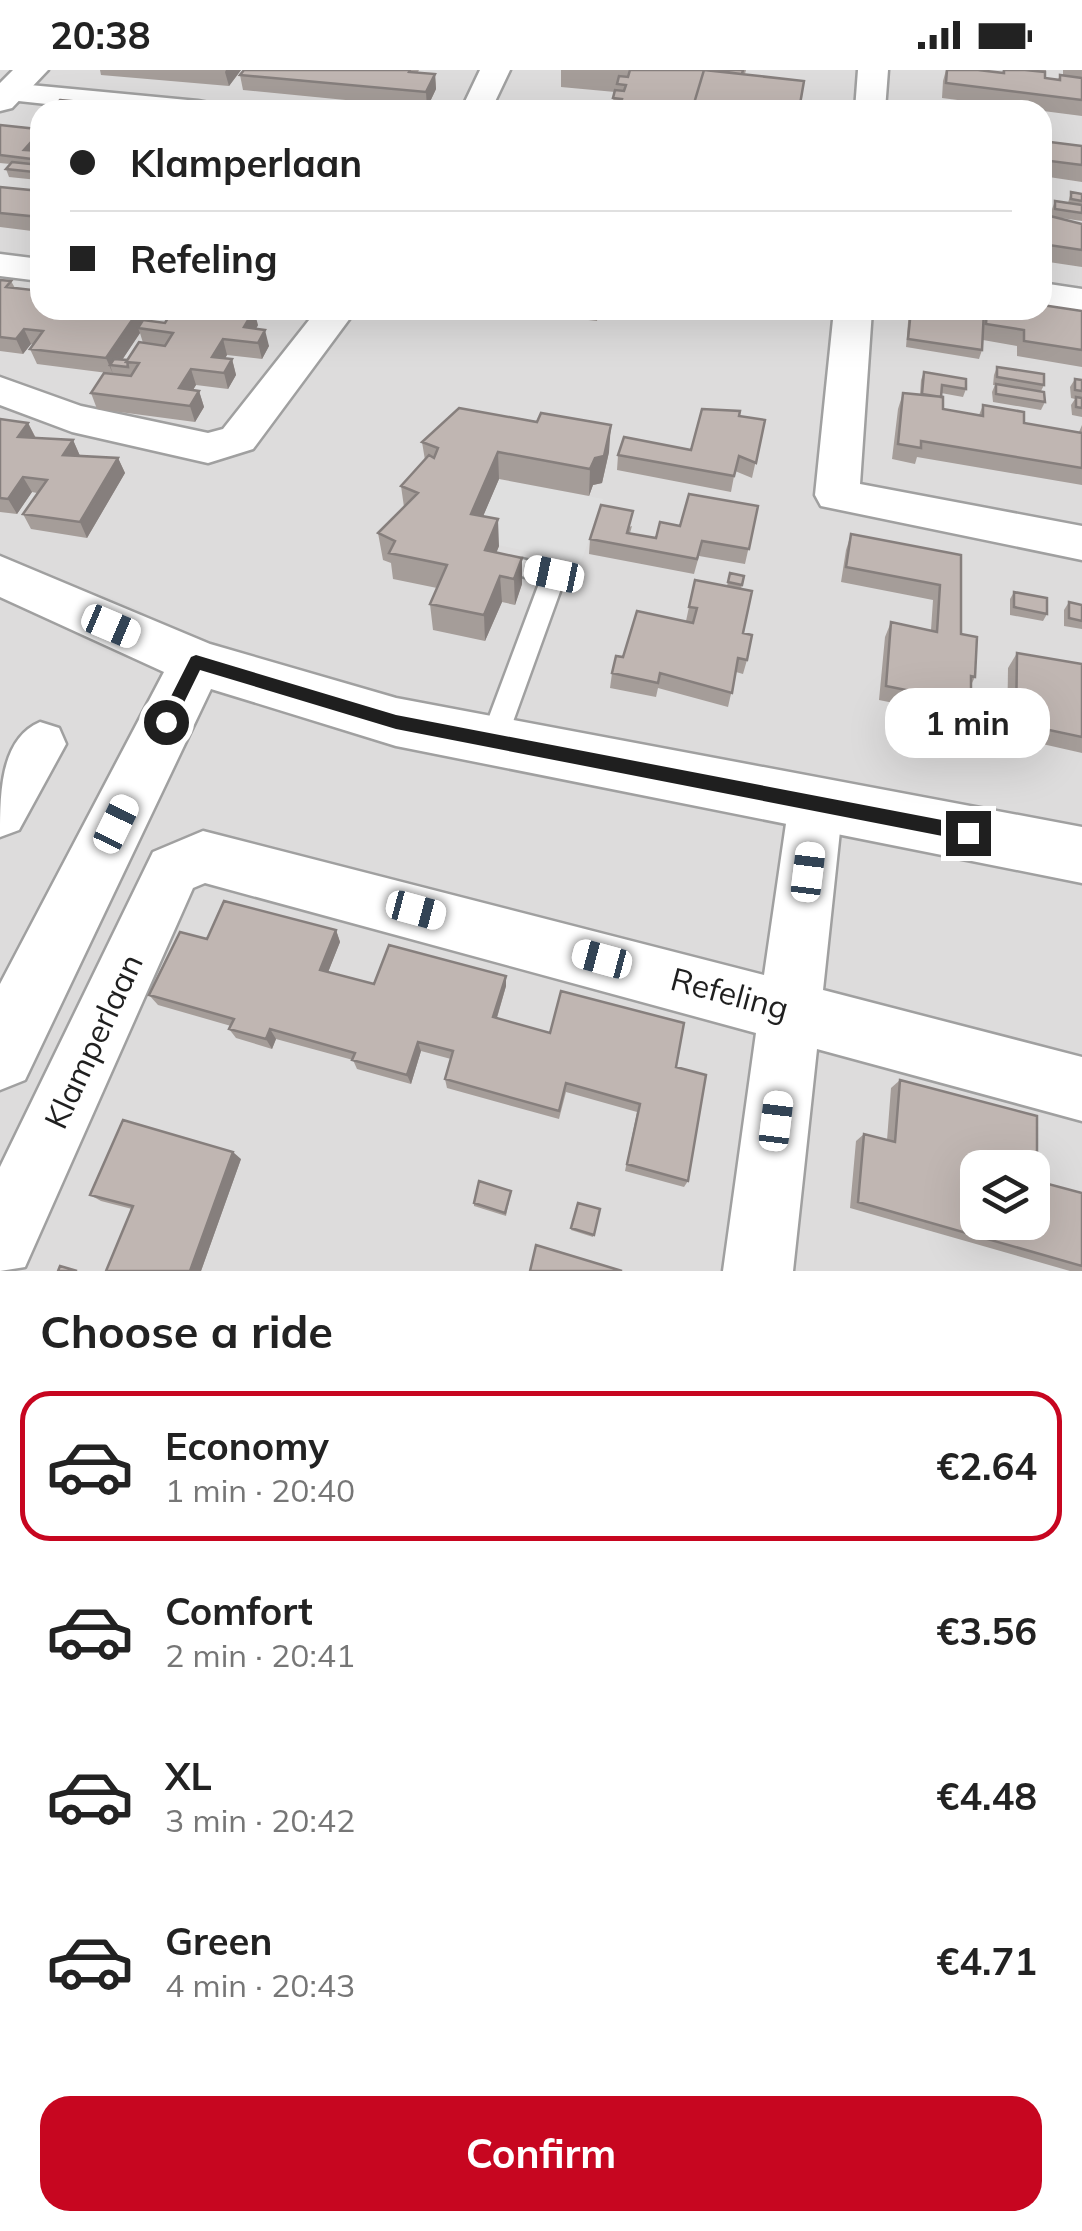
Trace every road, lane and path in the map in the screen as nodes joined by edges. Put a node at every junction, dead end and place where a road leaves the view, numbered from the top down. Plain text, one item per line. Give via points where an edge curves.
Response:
1 (494, 70) edge
2 (874, 70) edge
3 (13, 88) edge
4 (114, 100) edge
5 (480, 100) edge
6 (871, 100) edge
7 (0, 265) edge
8 (30, 269) edge
9 (1052, 296) edge
10 (1082, 300) edge
11 (330, 320) edge
12 (852, 320) edge
13 (0, 390) edge
14 (1082, 543) edge
15 (522, 568) edge
16 (0, 575) edge
17 (196, 662) junction
18 (494, 741) junction
19 (40, 744) dead end
20 (816, 803) junction
21 (0, 814) edge
22 (1082, 855) edge
23 (202, 857) joint
24 (790, 1008) junction
25 (0, 1054) edge
26 (1082, 1088) edge
27 (0, 1242) edge
28 (758, 1271) edge

1 - 5 street
2 - 6 street
3 - 4 street
7 - 8 street
9 - 10 street
11 - 13 street via 238,439 208,448 72,418
12 - 14 street via 837,494
15 - 18 lane via 554,574
16 - 17 street
17 - 18 street via 396,722
17 - 25 street
18 - 20 street
19 - 21 street
20 - 22 street
20 - 24 street
23 - 24 street, Refeling
23 - 27 street, Klamperlaan via 173,870
24 - 26 street, Refeling
24 - 28 street

